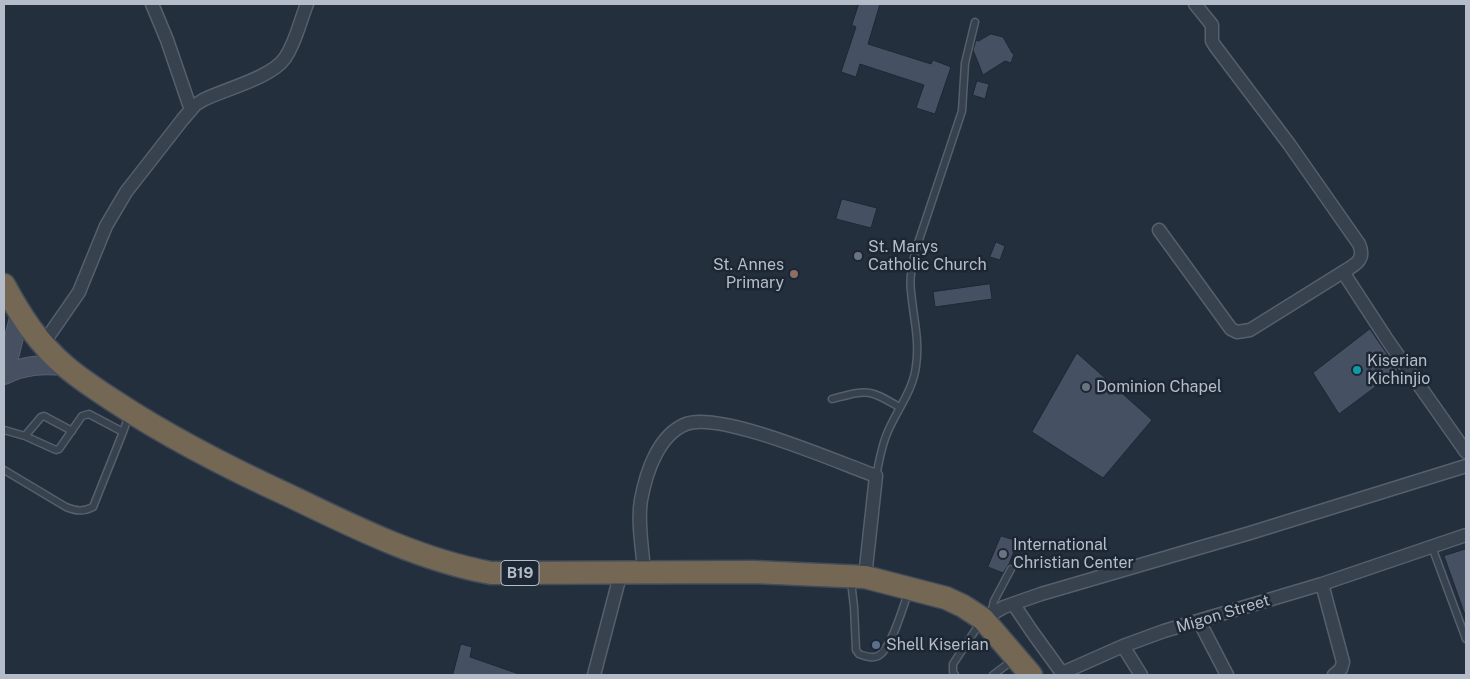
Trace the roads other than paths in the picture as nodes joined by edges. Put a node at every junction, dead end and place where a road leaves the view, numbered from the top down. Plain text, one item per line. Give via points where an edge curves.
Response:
1 (152, 4) edge
2 (307, 4) edge
3 (1195, 4) edge
4 (975, 22) dead end
5 (190, 110) junction
6 (1158, 230) dead end
7 (1343, 272) junction
8 (4, 285) edge
9 (20, 314) junction
10 (40, 340) junction
11 (6, 360) edge
12 (64, 366) junction
13 (4, 375) edge
14 (832, 399) dead end
15 (900, 407) junction
16 (127, 422) junction
17 (4, 430) edge
18 (72, 432) junction
19 (25, 436) junction
20 (1466, 452) edge
21 (1466, 466) edge
22 (4, 470) edge
23 (876, 476) junction
24 (1466, 535) edge
25 (1432, 547) junction
26 (1011, 570) dead end
27 (621, 572) junction
28 (644, 573) junction
29 (858, 576) junction
30 (1322, 584) junction
31 (910, 588) junction
32 (1014, 605) junction
33 (987, 617) junction
34 (1199, 621) junction
35 (1466, 640) edge
36 (1123, 646) junction
37 (1016, 657) junction
38 (1062, 674) edge
39 (594, 675) edge
40 (955, 675) edge
41 (993, 675) edge
42 (1031, 675) edge
43 (1141, 675) edge
44 (1227, 675) edge
45 (1334, 675) edge

1 - 5 street
2 - 5 street via 282,62 257,77 203,100
3 - 7 street via 1212,25 1214,46 1289,144 1359,244 1361,259
4 - 15 lane via 965,63 962,111 911,272 918,336 916,368
5 - 10 street via 126,192 106,226 79,292
6 - 7 street via 1237,332 1250,330
7 - 20 street
8 - 9 highway, B19
9 - 10 highway, B19
9 - 11 main road
10 - 11 main road
10 - 12 highway, B19
12 - 13 main road via 26,366
12 - 16 highway, B19 via 89,384
14 - 15 lane via 874,392
15 - 23 lane via 886,436
16 - 18 lane via 88,414 82,416
16 - 22 lane via 93,507 88,510 66,507
16 - 27 highway, B19 via 364,531 462,567 491,573
17 - 19 lane
18 - 19 lane via 59,450
18 - 19 lane via 42,416
21 - 32 street via 1041,594
23 - 28 street via 760,434 721,424 708,422 678,428 661,445 641,501
23 - 29 street
24 - 25 street, Migon Street
25 - 30 street, Migon Street
25 - 35 lane
26 - 33 lane
27 - 28 highway, B19
27 - 39 street
28 - 29 highway, B19 via 754,572
29 - 31 highway, B19
29 - 31 lane via 854,607 856,650 866,656 878,656 884,652
30 - 34 street, Migon Street
30 - 45 street via 1343,662 1342,669
31 - 33 highway, B19 via 946,598
32 - 33 street
32 - 38 street, Migon Street
33 - 37 highway, B19
33 - 40 lane via 952,664
34 - 36 street, Migon Street
34 - 44 street
36 - 38 street, Migon Street
36 - 43 street
37 - 41 lane
37 - 42 highway, B19

